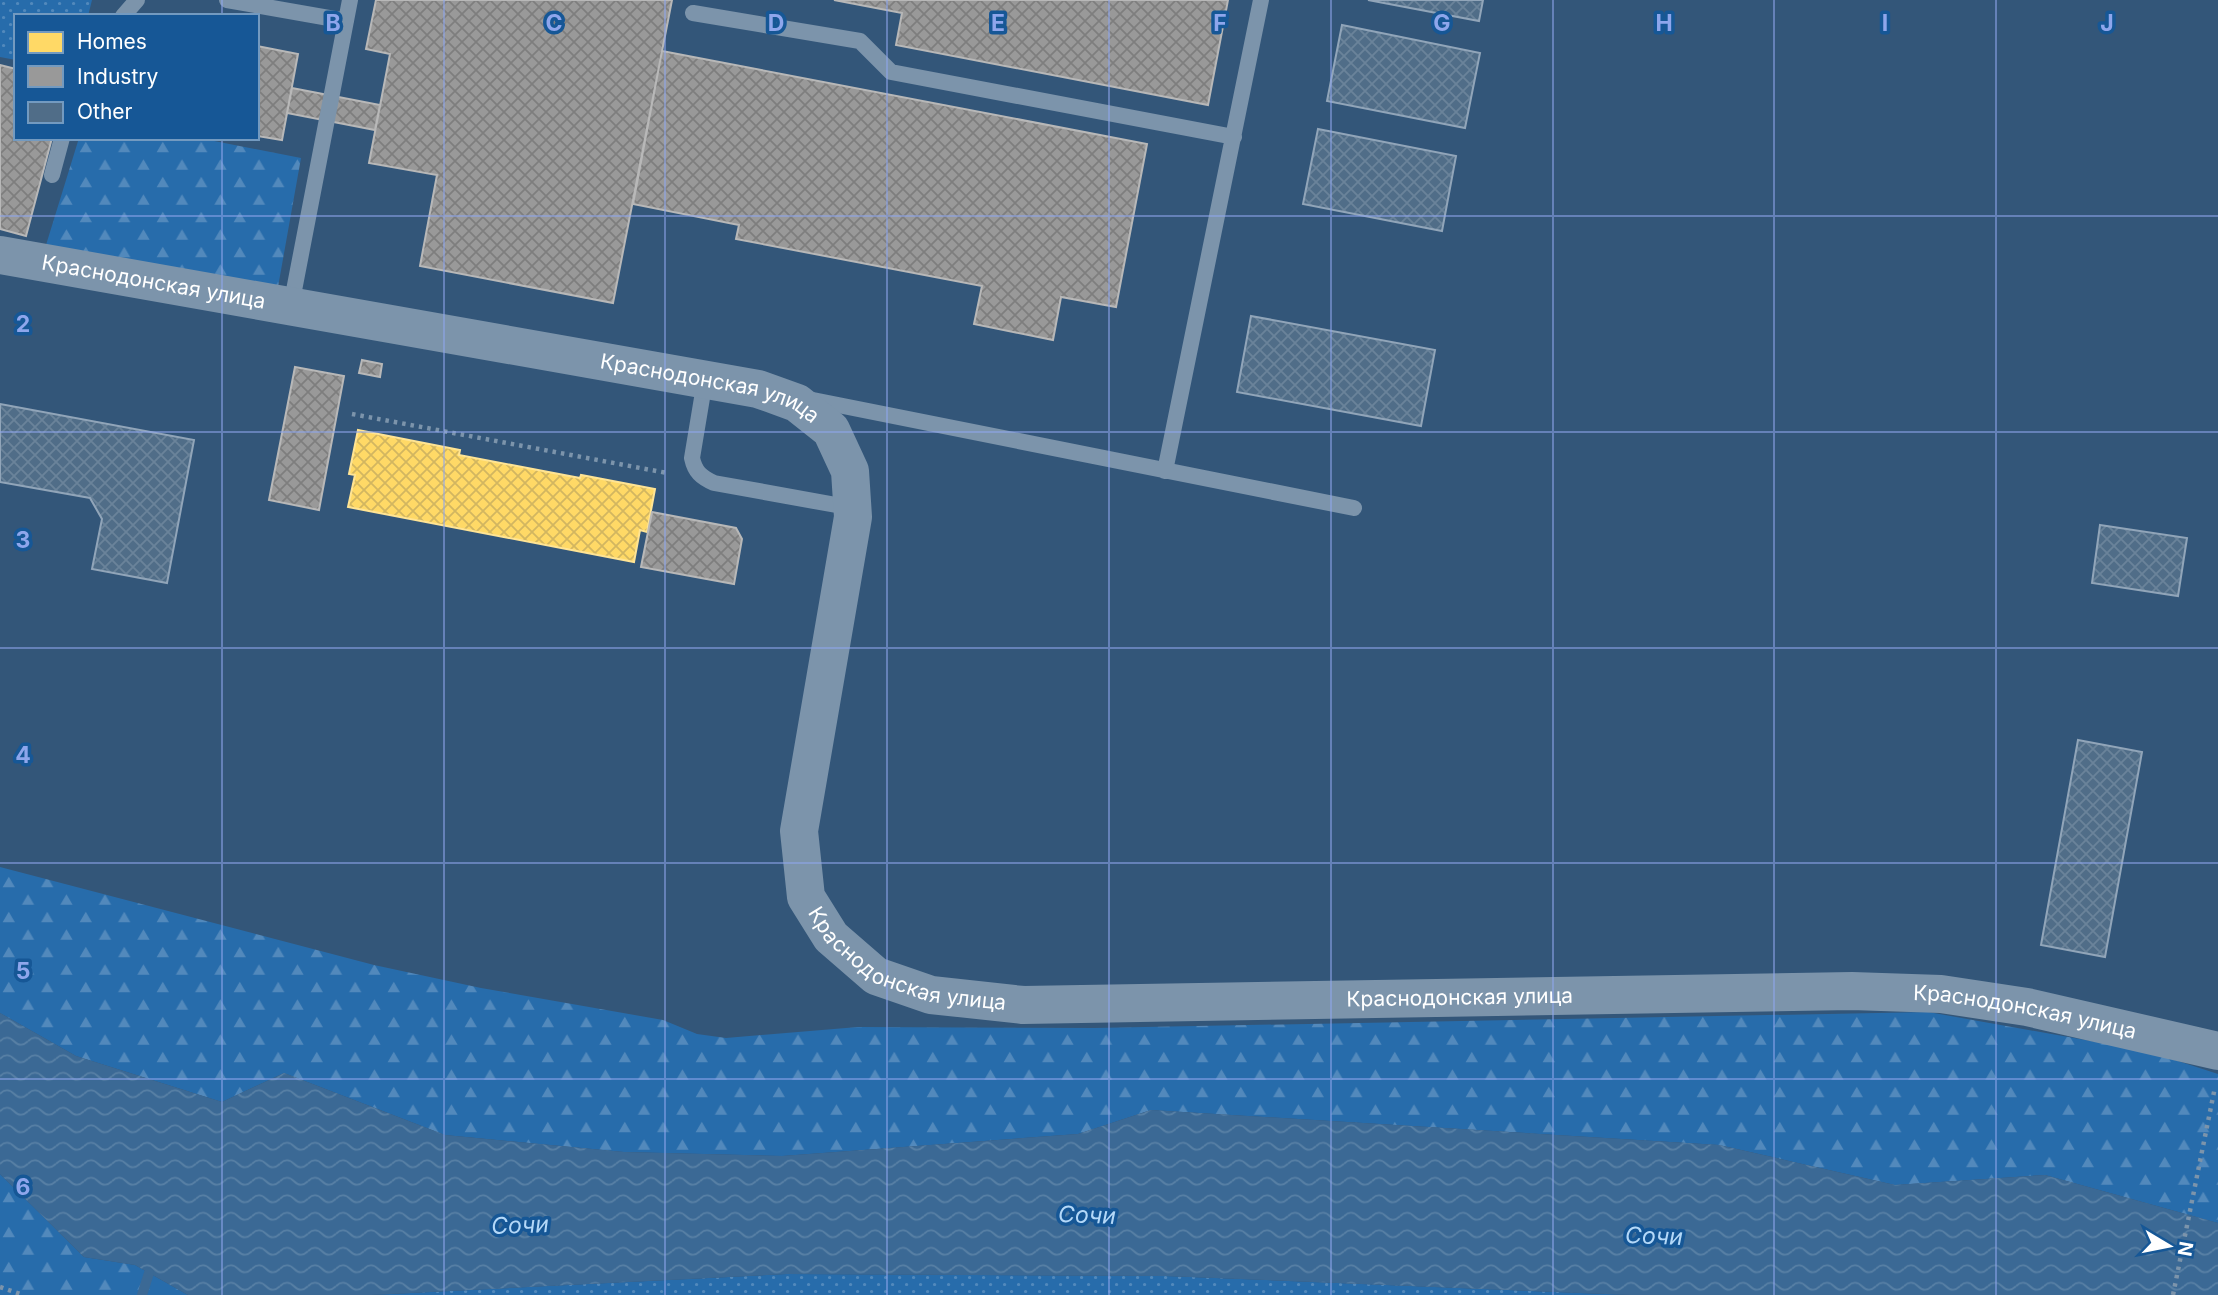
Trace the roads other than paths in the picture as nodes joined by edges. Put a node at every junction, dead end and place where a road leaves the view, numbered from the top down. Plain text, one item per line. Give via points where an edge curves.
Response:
1 (137, 0) edge
2 (227, 0) edge
3 (350, 0) edge
4 (1261, 0) edge
5 (693, 13) dead end
6 (125, 14) edge
7 (346, 21) junction
8 (1234, 137) junction
9 (61, 140) edge
10 (52, 175) dead end
11 (0, 255) edge
12 (291, 306) junction
13 (705, 380) junction
14 (758, 389) junction
15 (1165, 471) junction
16 (853, 508) junction
17 (1354, 508) dead end
18 (2216, 1069) edge

1 - 6 lane
2 - 7 lane
3 - 7 lane
4 - 8 lane
5 - 8 lane via 860,41 891,72
7 - 12 lane
8 - 15 lane
9 - 10 lane
11 - 12 street, Краснодонская улица
12 - 13 street, Краснодонская улица
13 - 14 street, Краснодонская улица
13 - 16 lane via 692,458 701,477
14 - 15 lane
14 - 16 street, Краснодонская улица via 797,402 831,430 849,471
15 - 17 lane
16 - 18 street, Краснодонская улица via 799,831 806,897 831,937 876,976 931,995 1023,1006 1852,991 1941,994 2027,1007

